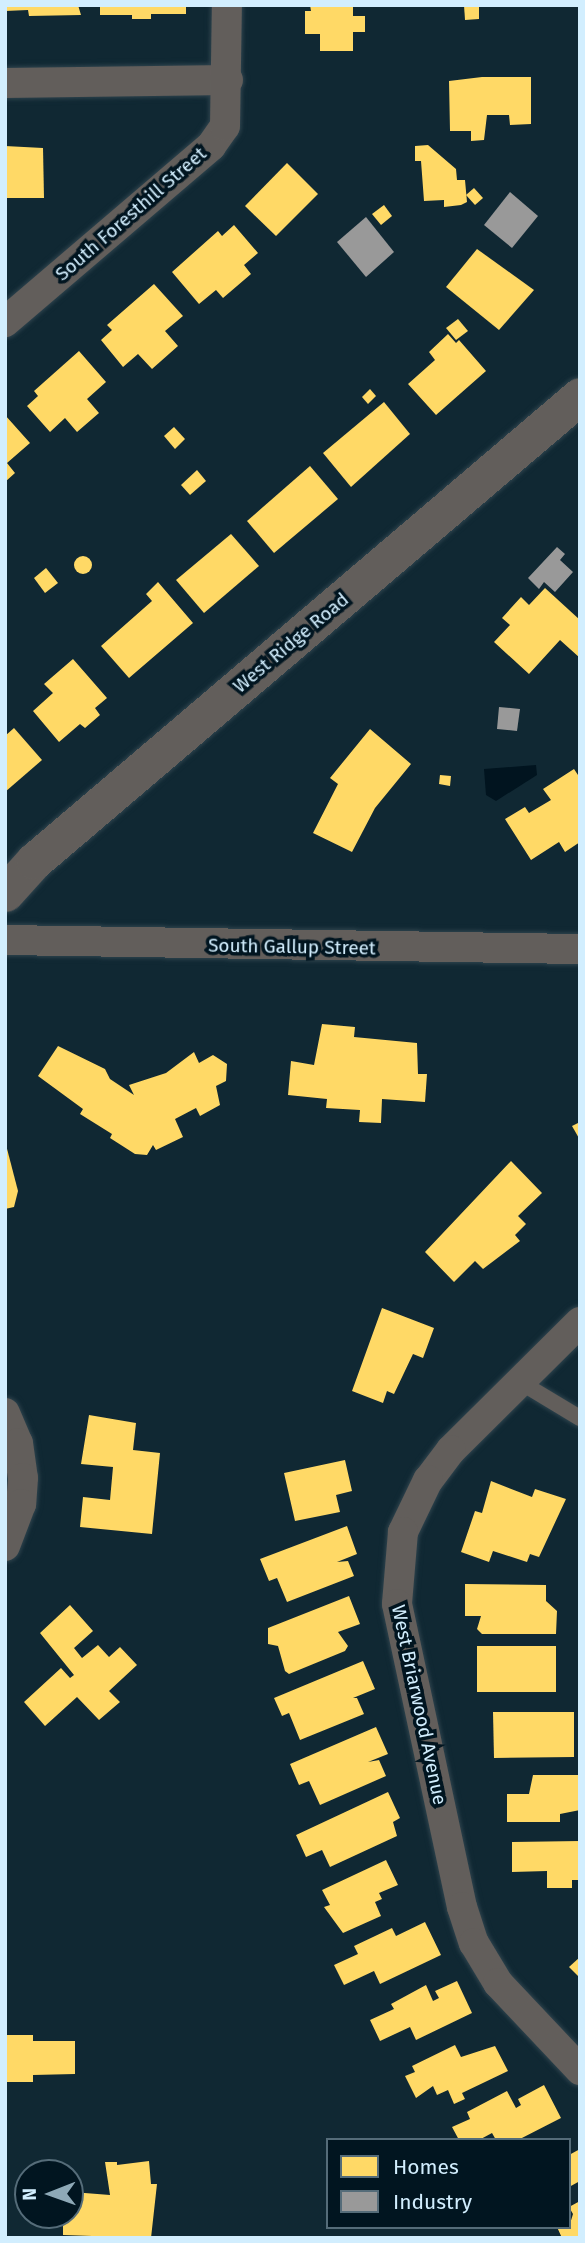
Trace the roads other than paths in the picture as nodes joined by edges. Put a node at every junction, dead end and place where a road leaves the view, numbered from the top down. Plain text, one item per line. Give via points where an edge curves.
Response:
1 (227, 5) edge
2 (228, 80) junction
3 (5, 83) edge
4 (5, 322) edge
5 (580, 396) edge
6 (5, 893) edge
7 (5, 940) edge
8 (580, 949) edge
9 (580, 1322) edge
10 (520, 1382) junction
11 (5, 1413) edge
12 (580, 1418) edge
13 (5, 1546) edge
14 (580, 2070) edge

1 - 2 street, South Foresthill Street
2 - 3 street
2 - 4 street, South Foresthill Street via 225,126 211,146
5 - 6 street, West Ridge Road via 34,861
7 - 8 street, South Gallup Street
9 - 10 street, West Briarwood Avenue
10 - 12 lane
10 - 14 street, West Briarwood Avenue via 451,1451 422,1490 403,1532 397,1604 461,1908 474,1943 498,1983
11 - 13 street via 18,1443 23,1478 21,1504

